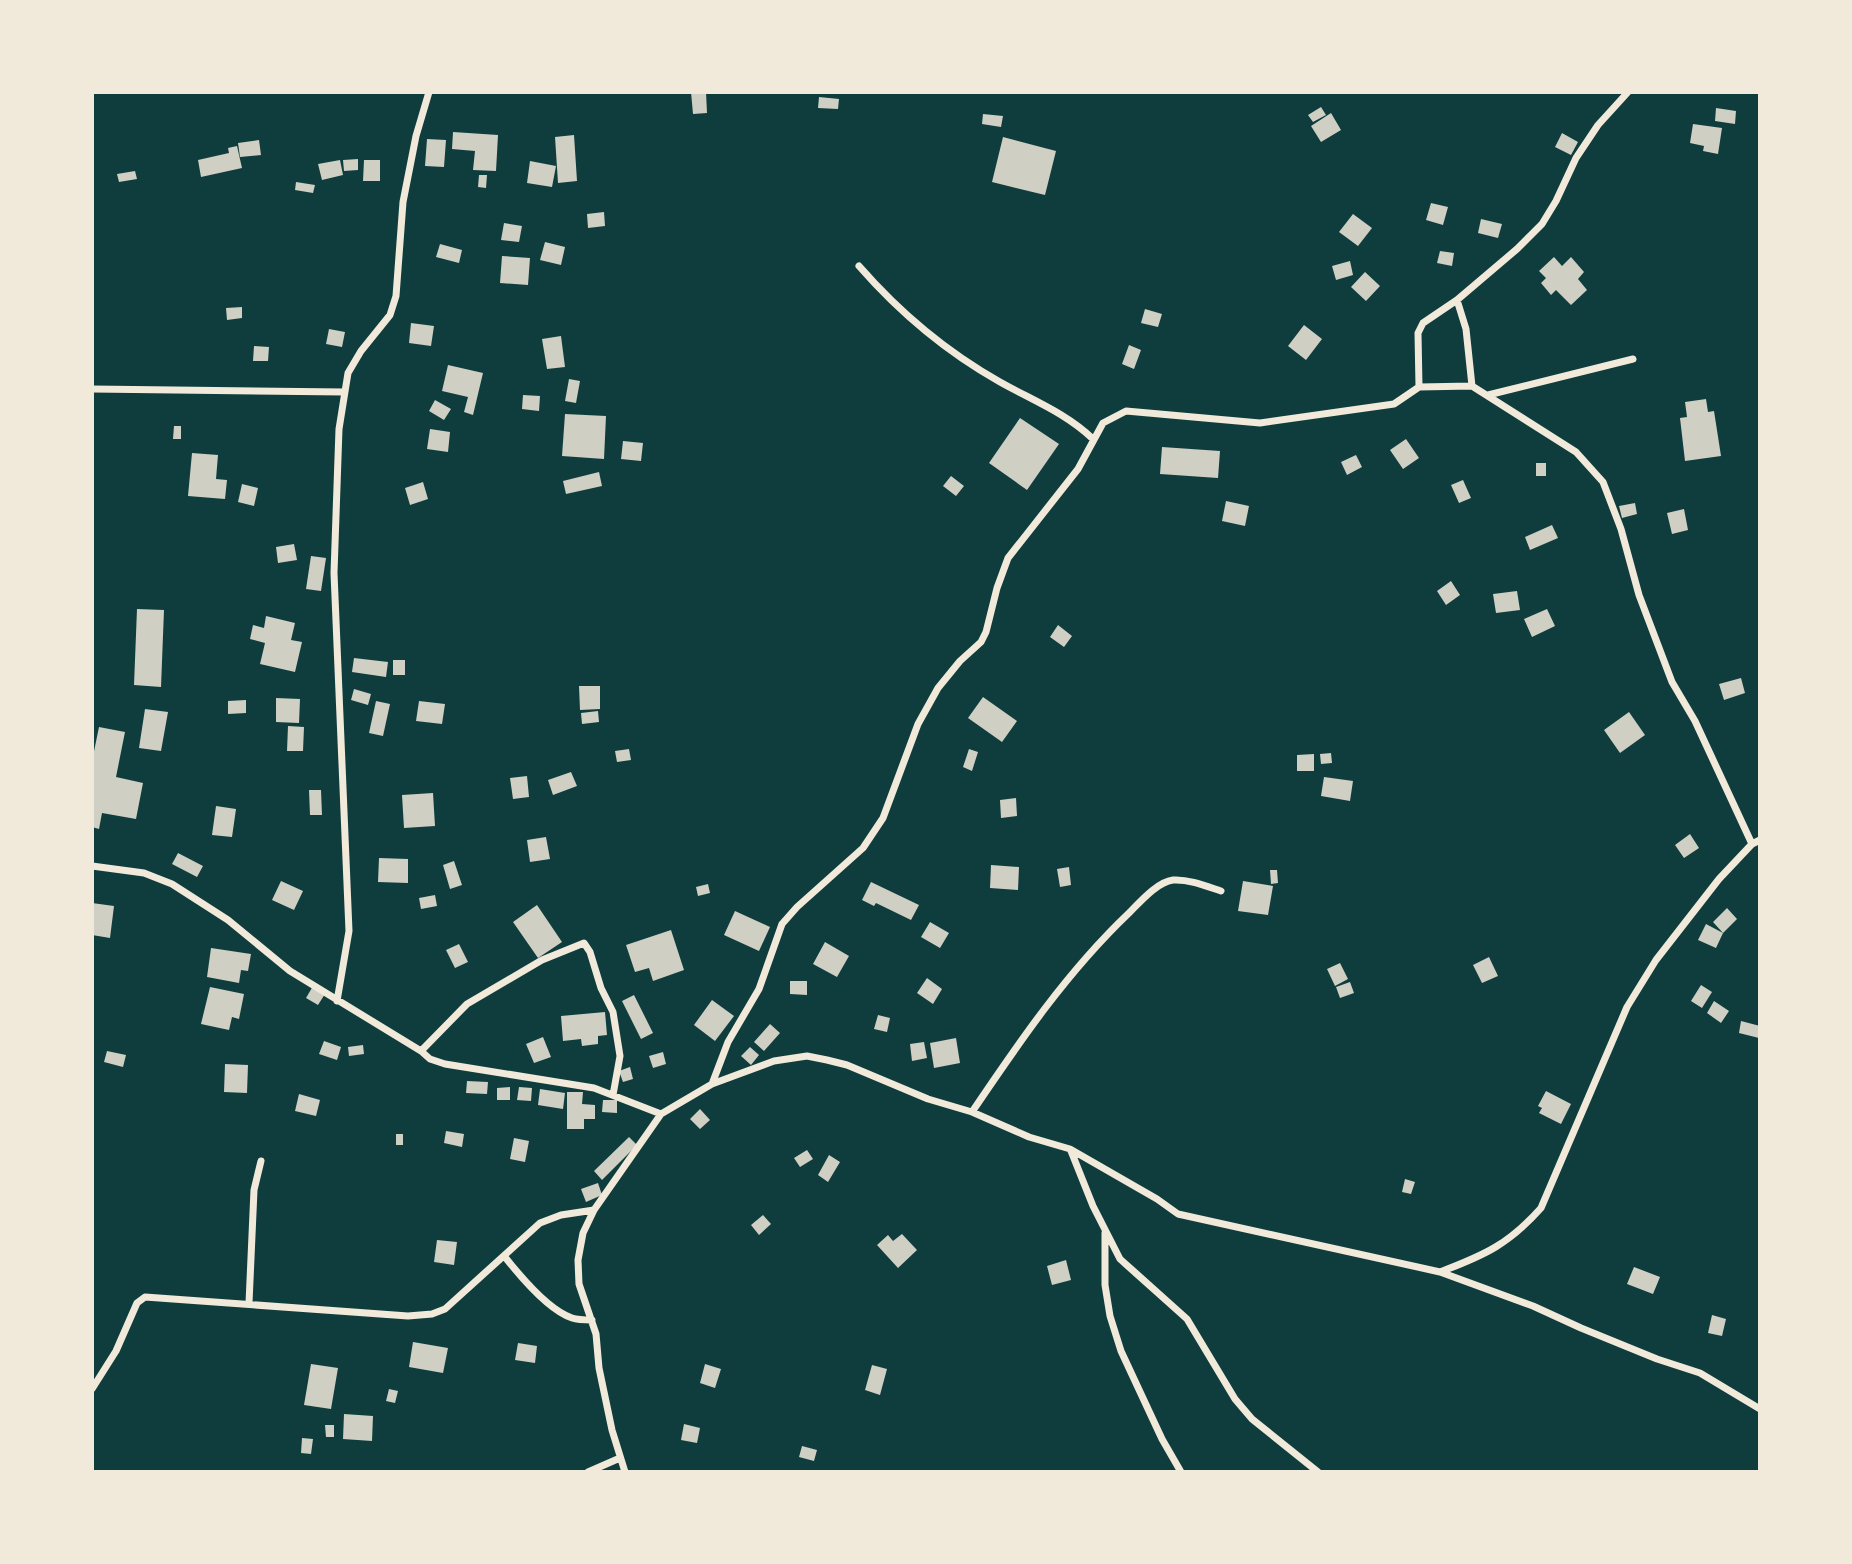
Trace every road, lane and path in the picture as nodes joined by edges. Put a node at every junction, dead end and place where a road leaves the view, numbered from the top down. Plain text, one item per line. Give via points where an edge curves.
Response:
1 (429, 92) edge
2 (1628, 92) edge
3 (859, 266) dead end
4 (1457, 300) junction
5 (1633, 359) dead end
6 (1472, 386) junction
7 (1419, 387) junction
8 (92, 389) edge
9 (344, 392) junction
10 (1488, 395) junction
11 (1093, 439) junction
12 (1756, 842) edge
13 (92, 866) edge
14 (1221, 891) dead end
15 (337, 1001) junction
16 (421, 1051) junction
17 (712, 1084) junction
18 (613, 1095) junction
19 (972, 1112) junction
20 (661, 1114) junction
21 (1070, 1149) junction
22 (261, 1161) dead end
23 (594, 1210) junction
24 (1105, 1231) junction
25 (505, 1257) junction
26 (1440, 1272) junction
27 (249, 1303) junction
28 (592, 1320) junction
29 (92, 1389) edge
30 (1760, 1409) edge
31 (620, 1458) junction
32 (588, 1472) edge
33 (625, 1472) edge
34 (1181, 1472) edge
35 (1318, 1472) edge

1 - 9 street via 403,202 396,296 390,315 348,373
2 - 4 street via 1576,158 1542,224
3 - 11 street via 921,330 1001,383 1066,417
4 - 6 street
4 - 7 street via 1423,323 1418,333
5 - 10 street
6 - 7 street
6 - 10 street
7 - 11 street via 1394,404 1260,423 1126,411 1103,423
8 - 9 street
9 - 15 street via 334,573 349,931
10 - 12 street via 1576,452 1603,482 1672,682
11 - 17 street via 1078,469 1008,558 986,632 938,688 918,724 883,818 863,848 782,924 759,989 728,1042
12 - 26 street via 1719,879 1627,1007 1541,1208 1517,1234
13 - 15 street via 144,873 172,884
14 - 19 street via 1172,880 1139,903 1092,948 1031,1024
15 - 16 street
16 - 18 street via 445,1064
16 - 18 street via 467,1004 542,960 584,943 613,1012 620,1056
17 - 19 street via 774,1061 807,1056 847,1065
17 - 20 street
18 - 20 street
19 - 21 street
20 - 23 street
21 - 24 street
21 - 26 street via 1178,1214
22 - 27 street via 254,1190
23 - 25 street via 547,1219
23 - 28 street via 578,1260 579,1284
24 - 34 street via 1105,1285 1121,1351
24 - 35 street via 1120,1259 1187,1319 1252,1419
25 - 27 street via 445,1309 432,1314
25 - 28 street via 542,1298 572,1318
26 - 30 street via 1700,1373
27 - 29 street via 145,1297
28 - 31 street
31 - 32 street
31 - 33 street

